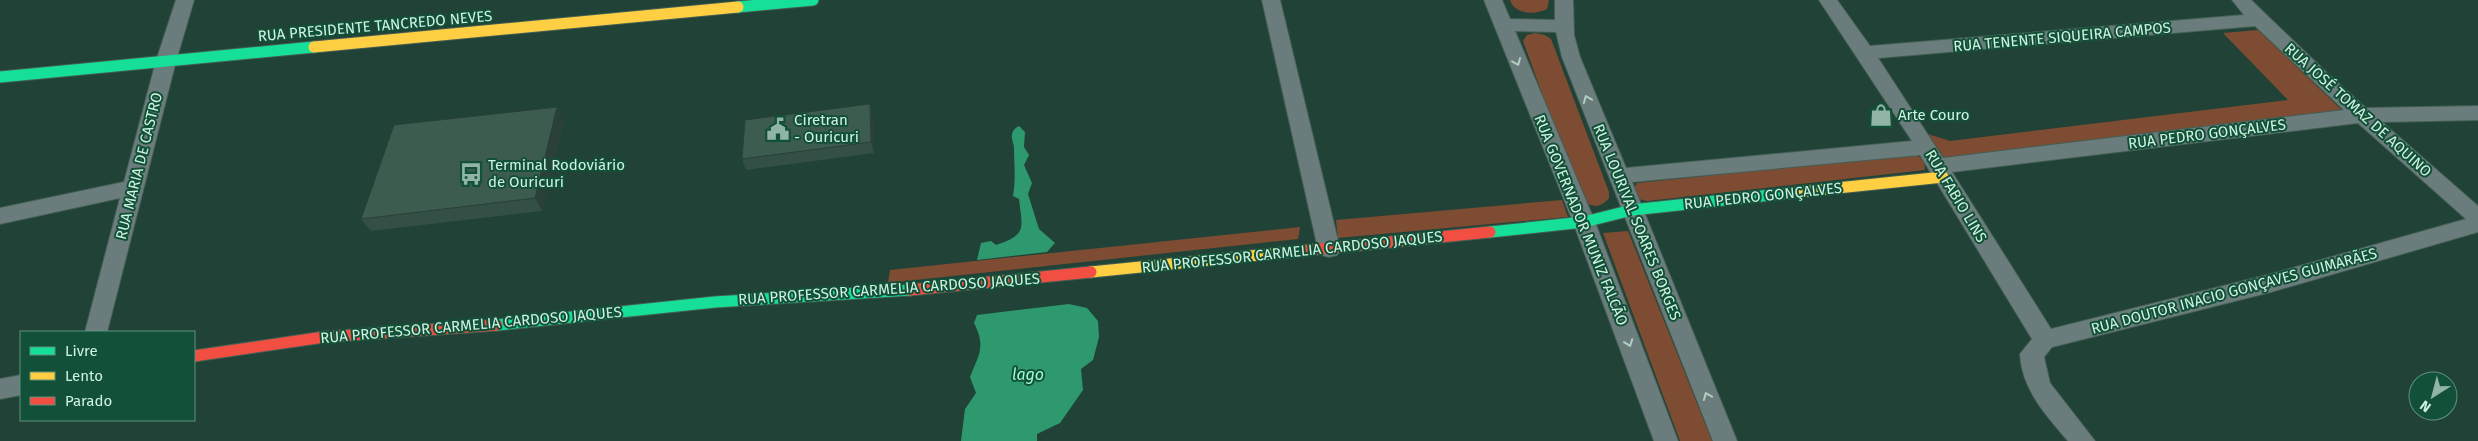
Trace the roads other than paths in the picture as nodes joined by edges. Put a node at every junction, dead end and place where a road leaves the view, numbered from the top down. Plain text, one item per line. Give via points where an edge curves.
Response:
1 (185, 0) edge
2 (813, 0) edge
3 (1271, 0) edge
4 (1493, 0) edge
5 (1564, 0) edge
6 (1828, 0) edge
7 (2241, 0) edge
8 (2259, 20) junction
9 (1502, 25) junction
10 (1564, 26) junction
11 (1866, 53) junction
12 (166, 61) junction
13 (0, 77) edge
14 (2478, 113) edge
15 (2364, 115) junction
16 (1927, 147) junction
17 (1940, 172) junction
18 (1618, 176) junction
19 (133, 188) junction
20 (1632, 210) junction
21 (0, 216) edge
22 (2478, 218) edge
23 (1584, 222) junction
24 (2478, 224) edge
25 (1329, 248) junction
26 (96, 331) edge
27 (2045, 340) junction
28 (195, 356) edge
29 (20, 385) edge
30 (0, 389) edge
31 (1666, 441) edge
32 (1725, 441) edge
33 (2083, 441) edge

1 - 12 street, RUA MARIA DE CASTRO
2 - 12 street, RUA PRESIDENTE TANCREDO NEVES
3 - 25 street
4 - 9 street, RUA GOVERNADOR MUNIZ FALCÃO
5 - 10 street, RUA LOURIVAL SOARES BORGES
6 - 11 street, RUA FABIO LINS
7 - 8 street, RUA JOSÉ TOMAZ DE AQUINO
8 - 11 street, RUA TENENTE SIQUEIRA CAMPOS
8 - 15 street, RUA JOSÉ TOMAZ DE AQUINO
9 - 10 street
9 -> 23 street, RUA GOVERNADOR MUNIZ FALCÃO
18 -> 10 street, RUA LOURIVAL SOARES BORGES via 1571,57
11 - 16 street, RUA FABIO LINS
12 - 13 street, RUA PRESIDENTE TANCREDO NEVES
12 - 19 street, RUA MARIA DE CASTRO
14 - 15 street, RUA PEDRO GONÇALVES
15 - 17 street, RUA PEDRO GONÇALVES
15 - 22 street, RUA JOSÉ TOMAZ DE AQUINO
16 - 17 street, RUA FABIO LINS
16 - 18 street
17 - 20 street, RUA PEDRO GONÇALVES
17 - 27 street, RUA FABIO LINS
18 - 20 street, RUA LOURIVAL SOARES BORGES
19 - 21 street
19 - 26 street, RUA MARIA DE CASTRO
20 - 23 street, RUA PEDRO GONÇALVES
32 -> 20 street, RUA LOURIVAL SOARES BORGES
23 - 25 street, RUA PROFESSOR CARMELIA CARDOSO JAQUES
23 -> 31 street, RUA GOVERNADOR MUNIZ FALCÃO
24 - 27 street, RUA DOUTOR INACIO GONÇAVES GUIMARÃES via 2271,283
25 - 28 street, RUA PROFESSOR CARMELIA CARDOSO JAQUES via 900,291 714,302 540,322 324,337
27 - 33 street via 2032,354 2036,378 2042,391
29 - 30 street

